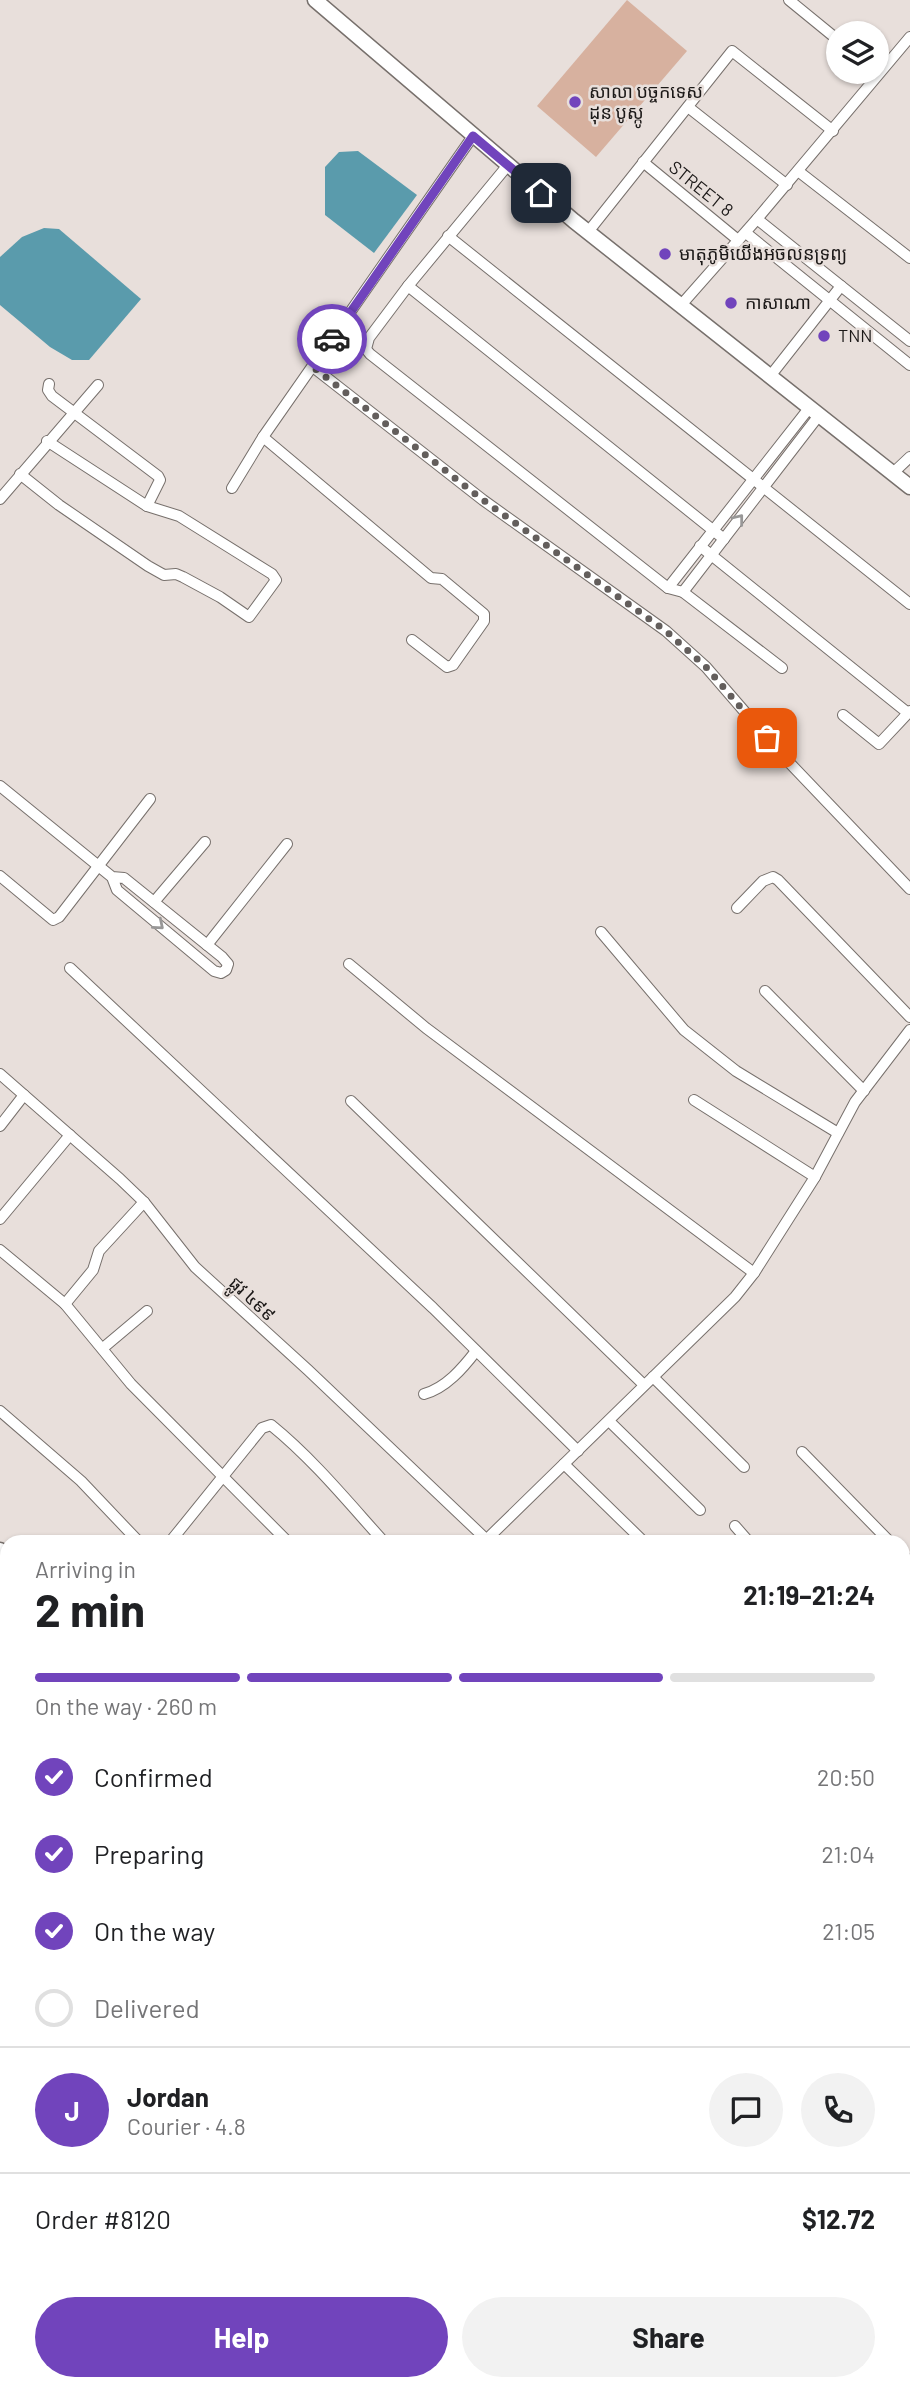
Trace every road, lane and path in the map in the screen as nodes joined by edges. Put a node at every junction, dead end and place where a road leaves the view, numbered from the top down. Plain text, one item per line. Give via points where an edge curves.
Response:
1 (315, 0) edge
2 (789, 0) edge
3 (826, 30) edge
4 (910, 37) edge
5 (889, 61) edge
6 (869, 84) edge
7 (688, 107) junction
8 (833, 131) junction
9 (473, 136) junction
10 (643, 162) junction
11 (508, 165) junction
12 (798, 171) junction
13 (786, 185) junction
14 (757, 219) junction
15 (588, 232) junction
16 (448, 236) junction
17 (742, 237) junction
18 (910, 258) edge
19 (408, 286) junction
20 (841, 286) junction
21 (830, 300) junction
22 (682, 304) junction
23 (910, 341) edge
24 (910, 365) edge
25 (313, 367) junction
26 (771, 375) junction
27 (49, 384) dead end
28 (98, 385) dead end
29 (815, 410) junction
30 (74, 411) junction
31 (263, 437) junction
32 (47, 441) junction
33 (910, 457) edge
34 (20, 474) junction
35 (893, 474) junction
36 (753, 480) junction
37 (910, 487) edge
38 (232, 488) dead end
39 (764, 488) junction
40 (0, 499) edge
41 (147, 506) junction
42 (712, 530) junction
43 (724, 539) junction
44 (700, 547) junction
45 (712, 555) junction
46 (668, 588) junction
47 (683, 592) junction
48 (910, 604) edge
49 (412, 640) dead end
50 (782, 668) dead end
51 (909, 712) edge
52 (843, 715) dead end
53 (0, 786) edge
54 (150, 799) dead end
55 (205, 842) dead end
56 (287, 844) dead end
57 (98, 865) junction
58 (0, 876) edge
59 (112, 877) junction
60 (910, 889) edge
61 (154, 902) junction
62 (737, 908) dead end
63 (601, 932) dead end
64 (207, 945) junction
65 (349, 964) dead end
66 (70, 968) dead end
67 (765, 990) dead end
68 (910, 1017) edge
69 (910, 1030) edge
70 (0, 1074) edge
71 (864, 1091) junction
72 (24, 1095) junction
73 (694, 1100) dead end
74 (351, 1101) dead end
75 (0, 1126) edge
76 (838, 1133) junction
77 (69, 1135) junction
78 (815, 1177) junction
79 (144, 1202) junction
80 (0, 1219) edge
81 (0, 1250) edge
82 (754, 1273) junction
83 (65, 1304) junction
84 (147, 1311) dead end
85 (103, 1348) junction
86 (476, 1351) junction
87 (653, 1377) junction
88 (644, 1385) junction
89 (424, 1394) dead end
90 (0, 1410) edge
91 (609, 1421) junction
92 (578, 1451) junction
93 (802, 1452) dead end
94 (564, 1464) junction
95 (744, 1467) dead end
96 (223, 1476) junction
97 (700, 1510) dead end
98 (734, 1527) dead end
99 (132, 1535) edge
100 (176, 1535) edge
101 (281, 1535) edge
102 (378, 1535) edge
103 (480, 1535) edge
104 (492, 1535) edge
105 (637, 1535) edge
106 (742, 1535) edge
107 (883, 1535) edge

1 - 9 main road
2 - 3 street
4 - 5 street
6 - 8 street
7 - 8 street via 732,51
7 - 10 street
7 - 13 street
8 - 12 street
9 - 11 main road
9 - 25 street
10 - 15 street
10 - 17 street, STREET 8
11 - 15 main road
11 - 16 street
12 - 13 street
12 - 18 street
13 - 14 street
14 - 17 street
14 - 20 street
15 - 22 main road
16 - 19 street
16 - 36 street
17 - 21 street, STREET 8
17 - 22 street
19 - 42 street
19 - 46 street via 369,338 366,349 370,354
20 - 21 street
20 - 23 street
21 - 24 street, STREET 8
21 - 26 street
22 - 26 main road
25 - 31 street
25 - 60 street via 483,500 666,631 706,667 783,756
26 - 29 main road
27 - 30 street via 52,396
28 - 30 street
29 - 35 main road
29 - 36 street
29 - 39 street
30 - 32 street
30 - 41 street via 158,476
31 - 38 street
31 - 49 street via 431,578 442,579 484,614 484,621 453,665 447,667
32 - 34 street
32 - 41 street
33 - 35 street
34 - 40 street
34 - 41 street via 148,566 164,575 183,577 249,617 276,580 272,574 179,516
35 - 37 main road
36 - 39 street
36 - 42 street
43 -> 39 street
39 - 48 street
42 - 43 street
42 - 44 street
43 - 45 street
44 - 45 street
44 - 46 street
45 - 47 street
45 - 51 street
46 - 47 street
47 - 50 street
51 - 52 street via 879,744
53 - 57 street
54 - 57 street
55 - 61 street
56 - 64 street
57 - 58 street via 53,920
57 - 59 street
59 - 61 street via 124,878
59 -> 64 street via 117,890 214,971 226,970 228,964
61 - 64 street
62 - 68 street via 763,881 778,880
63 - 76 street via 684,1030 736,1071
65 - 82 street via 426,1028
66 - 86 street
67 - 71 street
69 - 71 street
70 - 72 street, ផ្លូវ ៤៩៩
71 - 76 street
72 - 75 street
72 - 77 street, ផ្លូវ ៤៩៩
73 - 78 street
74 - 88 street
76 - 78 street
77 - 79 street, ផ្លូវ ៤៩៩
77 - 80 street
78 - 82 street
79 - 83 street via 99,1251 93,1270
79 - 103 street, ផ្លូវ ៤៩៩ via 195,1267
81 - 83 street
82 - 87 street
83 - 85 street
84 - 85 street
85 - 96 street via 131,1384
86 - 89 street via 442,1385
86 - 92 street
87 - 88 street
87 - 95 street
88 - 91 street
90 - 99 street
91 - 92 street
91 - 97 street
92 - 94 street
93 - 107 street
94 - 104 street
94 - 105 street
96 - 100 street
96 - 101 street
96 - 102 street via 261,1428 271,1425
98 - 106 street

